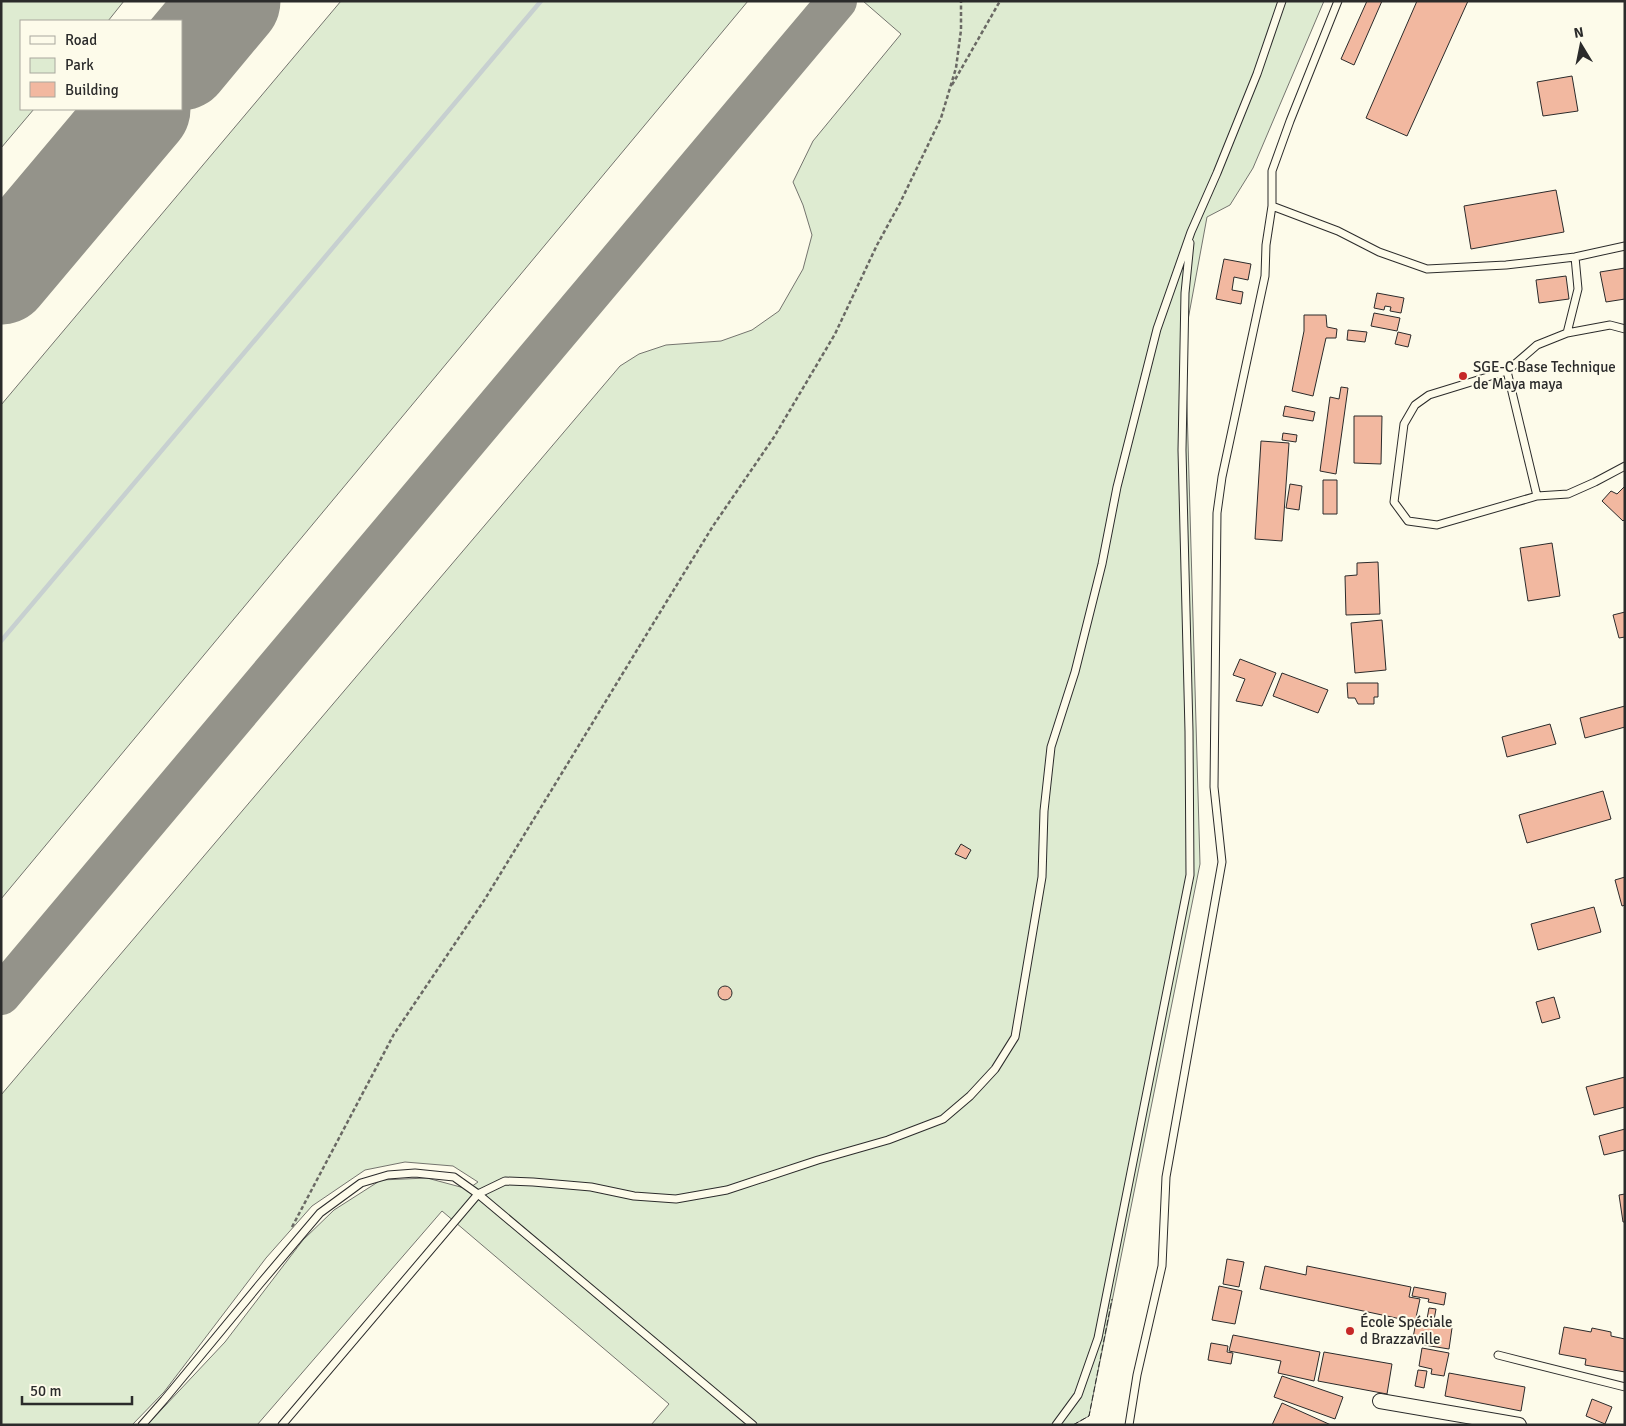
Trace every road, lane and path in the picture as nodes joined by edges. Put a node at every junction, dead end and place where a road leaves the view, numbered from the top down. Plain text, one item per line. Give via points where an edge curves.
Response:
1 (961, 1) edge
2 (1000, 1) edge
3 (1282, 1) edge
4 (1338, 1) edge
5 (949, 91) junction
6 (1272, 206) junction
7 (1191, 232) junction
8 (1625, 246) edge
9 (1575, 257) junction
10 (1625, 329) edge
11 (1567, 333) junction
12 (1507, 371) junction
13 (1625, 466) edge
14 (1537, 496) junction
15 (478, 1194) junction
16 (290, 1231) dead end
17 (1498, 1355) dead end
18 (1625, 1387) edge
19 (1380, 1401) dead end
20 (142, 1425) edge
21 (282, 1425) edge
22 (753, 1425) edge
23 (1056, 1425) edge
24 (1129, 1425) edge
25 (1519, 1425) edge

1 - 5 path via 956,68
2 - 5 path
3 - 7 lane via 1253,83
4 - 6 lane via 1272,172
5 - 16 path via 941,118 835,334 774,437 713,526 486,899 394,1034
6 - 9 lane via 1427,269
6 - 24 lane via 1265,276 1217,513 1214,787 1222,862 1166,1178 1162,1266
7 - 15 lane via 1156,329 1082,645 1051,747 1044,811 1042,877 1015,1037 995,1069 942,1119 888,1140 727,1190 676,1198 634,1196 591,1187 505,1181
7 - 23 lane via 1185,293 1182,450 1190,875 1098,1338 1078,1395
8 - 9 lane
9 - 11 lane via 1578,289
10 - 11 lane via 1610,325
11 - 12 lane via 1537,345
12 - 14 lane
12 - 14 lane via 1429,395 1415,405 1404,424 1394,502 1408,521 1437,525
13 - 14 lane via 1568,494
15 - 20 lane via 454,1177 415,1173 388,1175 361,1183 320,1213
15 - 21 lane
15 - 22 lane
17 - 18 lane
19 - 25 street

